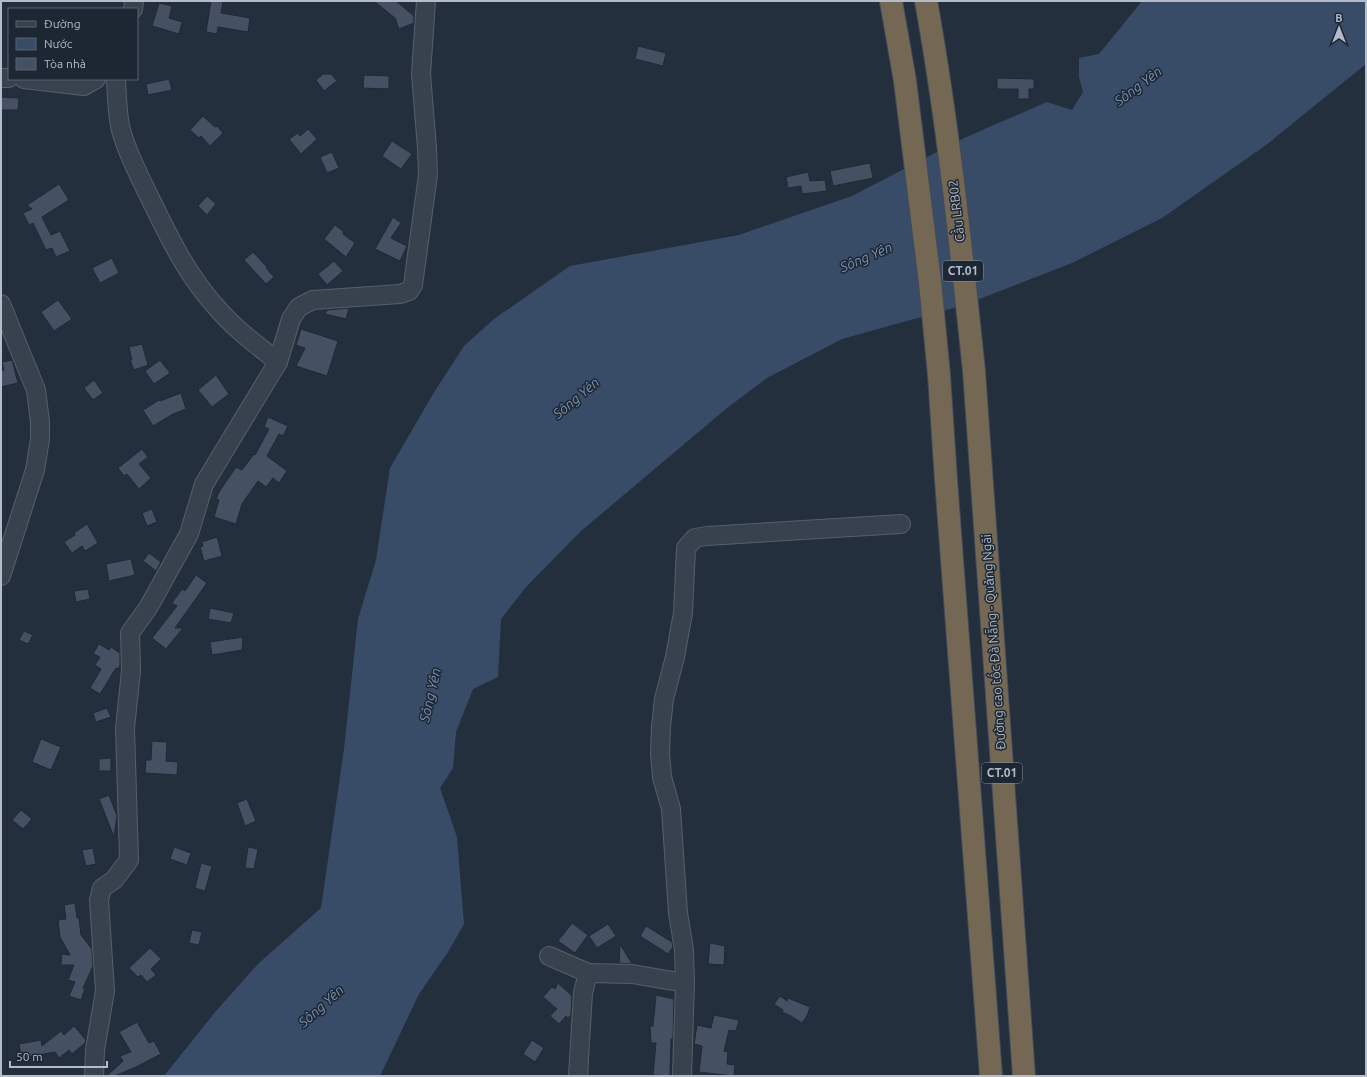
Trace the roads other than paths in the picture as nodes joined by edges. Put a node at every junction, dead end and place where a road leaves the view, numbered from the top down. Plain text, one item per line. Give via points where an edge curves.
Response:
1 (426, 1) edge
2 (891, 1) edge
3 (926, 1) edge
4 (33, 80) edge
5 (94, 80) edge
6 (116, 80) edge
7 (1, 304) edge
8 (278, 362) junction
9 (981, 471) joint
10 (901, 524) dead end
11 (1, 576) edge
12 (549, 956) dead end
13 (588, 973) junction
14 (685, 983) junction
15 (94, 1076) edge
16 (578, 1076) edge
17 (682, 1076) edge
18 (991, 1076) edge
19 (1024, 1076) edge

1 - 8 street via 420,74 428,175 413,285 408,291 400,294 314,300 298,307 291,320
2 - 18 highway, CT.01 via 905,81 932,297
3 - 9 highway, Cầu LRB02 / CT.01 via 939,72 962,263
4 - 5 street via 84,86
6 - 8 street via 118,115 128,153 185,268 233,326
7 - 11 street via 36,390 40,422 39,451 35,470
8 - 15 street via 204,484 189,534 148,608 130,633 131,671 126,728 129,860 114,880 102,888 99,900 105,991 95,1050
9 - 19 highway, Đường cao tốc Đà Nẵng - Quảng Ngãi / CT.01
10 - 14 street via 707,536 695,538 686,548 683,613 664,699 660,753 662,777 671,809
12 - 13 street
13 - 14 street via 632,974
13 - 16 street via 583,993
14 - 17 street

